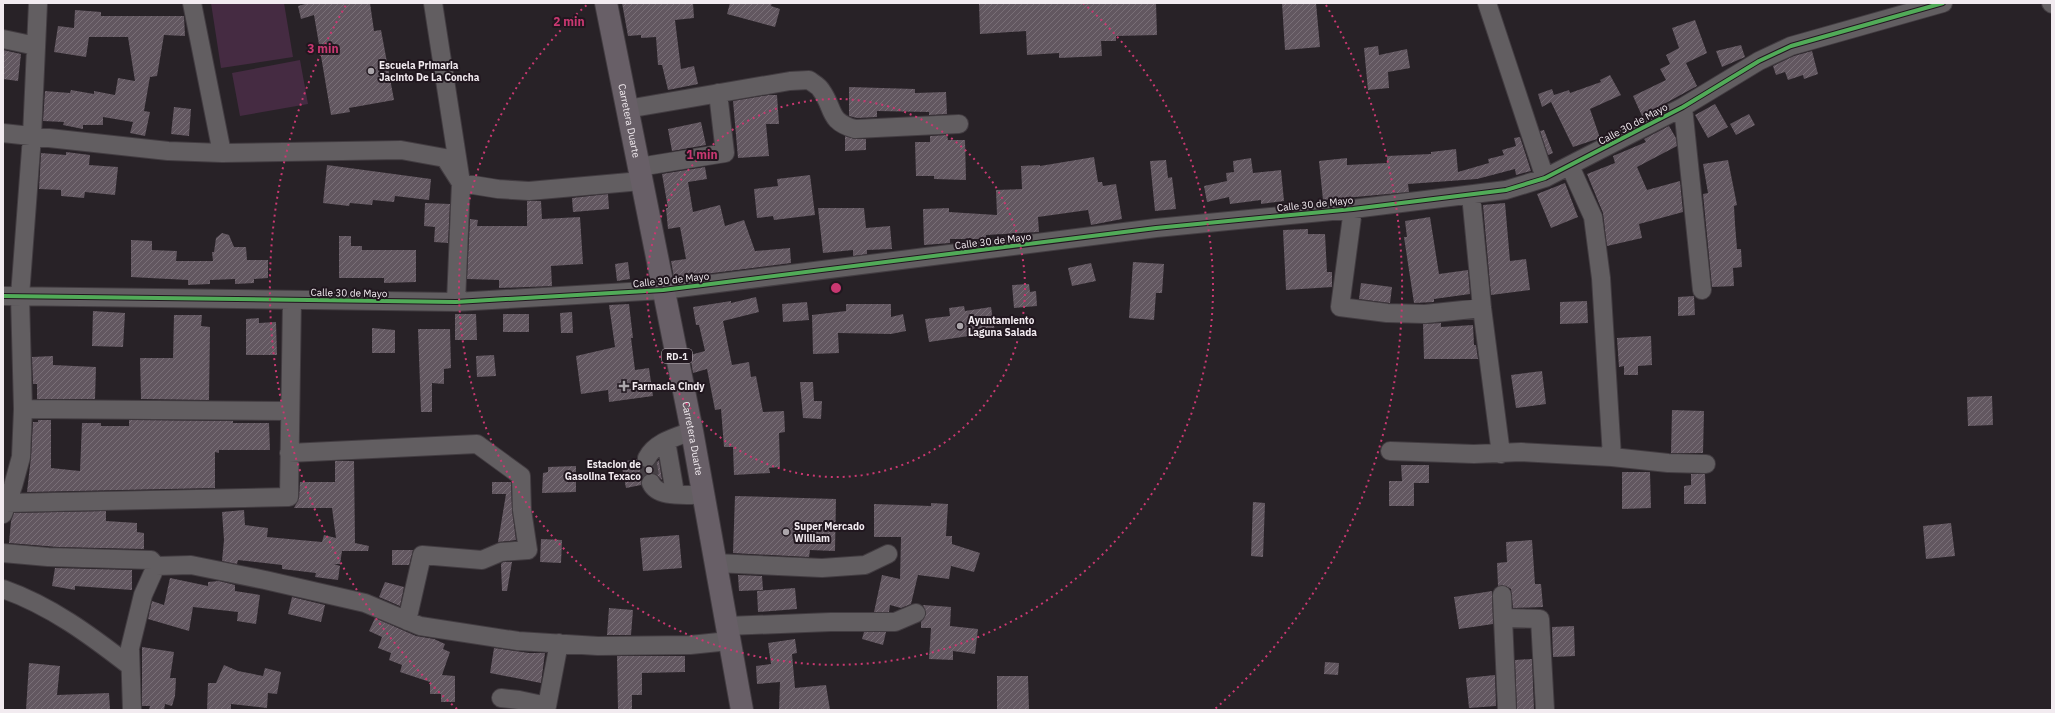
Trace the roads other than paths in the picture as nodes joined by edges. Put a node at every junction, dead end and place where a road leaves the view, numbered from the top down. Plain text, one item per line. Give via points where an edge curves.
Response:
1 (38, 3) edge
2 (192, 3) edge
3 (433, 3) edge
4 (606, 3) edge
5 (1487, 3) edge
6 (1943, 3) edge
7 (3, 38) edge
8 (36, 46) junction
9 (718, 93) junction
10 (1683, 107) junction
11 (627, 108) junction
12 (959, 124) dead end
13 (3, 133) edge
14 (32, 136) junction
15 (222, 153) junction
16 (1570, 166) junction
17 (640, 174) junction
18 (1545, 178) junction
19 (461, 184) junction
20 (1471, 194) junction
21 (1353, 208) junction
22 (663, 290) junction
23 (1702, 290) dead end
24 (11, 296) edge
25 (292, 300) junction
26 (456, 302) junction
27 (1482, 308) junction
28 (23, 409) junction
29 (290, 411) junction
30 (692, 430) junction
31 (666, 441) junction
32 (1390, 451) dead end
33 (289, 452) junction
34 (1501, 454) junction
35 (1612, 457) junction
36 (647, 458) dead end
37 (1706, 464) dead end
38 (651, 483) dead end
39 (675, 493) junction
40 (703, 494) junction
41 (4, 508) edge
42 (3, 553) edge
43 (888, 554) dead end
44 (715, 563) junction
45 (156, 566) junction
46 (3, 588) edge
47 (1502, 595) dead end
48 (916, 613) dead end
49 (1503, 618) junction
50 (408, 621) junction
51 (728, 633) junction
52 (559, 643) junction
53 (130, 666) junction
54 (501, 698) dead end
55 (132, 710) edge
56 (742, 710) edge
57 (1507, 710) edge
58 (1545, 710) edge

1 - 8 street
2 - 15 street
3 - 19 street
4 - 11 main road, Carretera Duarte / RD-1
5 - 18 street
6 - 10 street, Calle 30 de Mayo via 1791,46 1759,61
7 - 8 street
8 - 14 street
9 - 11 street
9 - 12 street via 809,80 821,89 841,126 855,129
9 - 17 street via 724,153
10 - 16 street, Calle 30 de Mayo
10 - 23 street
11 - 17 main road, Carretera Duarte / RD-1
13 - 14 street
14 - 15 street via 168,151
14 - 24 street
15 - 19 street via 402,150 444,158
16 - 18 street, Calle 30 de Mayo
16 - 35 street via 1593,216 1600,278
17 - 19 street via 529,191
17 - 22 main road, Carretera Duarte / RD-1
18 - 20 street, Calle 30 de Mayo via 1506,190
19 - 26 street
20 - 21 street, Calle 30 de Mayo
20 - 27 street
21 - 22 street, Calle 30 de Mayo via 1156,228
21 - 27 street via 1340,307 1387,313 1425,314
22 - 26 street, Calle 30 de Mayo
22 - 30 main road, Carretera Duarte / RD-1
24 - 25 street, Calle 30 de Mayo
24 - 28 street
25 - 26 street, Calle 30 de Mayo
25 - 29 street
27 - 34 street
28 - 29 street
28 - 41 street via 21,457
29 - 33 street
30 - 31 street
30 - 40 main road, Carretera Duarte / RD-1
31 - 36 street via 651,450
31 - 39 street
32 - 34 street
33 - 41 street via 289,497
33 - 50 street via 477,444 521,476 522,510 528,550 501,552 482,560 422,555
34 - 35 street via 1521,452
35 - 37 street via 1668,464
38 - 39 street via 654,489 661,493
39 - 40 street
40 - 44 main road, Carretera Duarte / RD-1
42 - 45 street via 151,560
43 - 44 street via 864,565 822,568
44 - 51 main road, Carretera Duarte / RD-1
45 - 50 street via 191,565 264,580 364,603
45 - 53 street via 143,595 130,648
46 - 53 street via 30,599 71,622
47 - 49 street
48 - 51 street via 895,622 831,622
49 - 57 street
49 - 58 street via 1540,618
50 - 52 street via 420,626 518,641
51 - 52 street via 690,645 598,646
51 - 56 main road, Carretera Duarte / RD-1
52 - 54 street via 547,706
53 - 55 street

